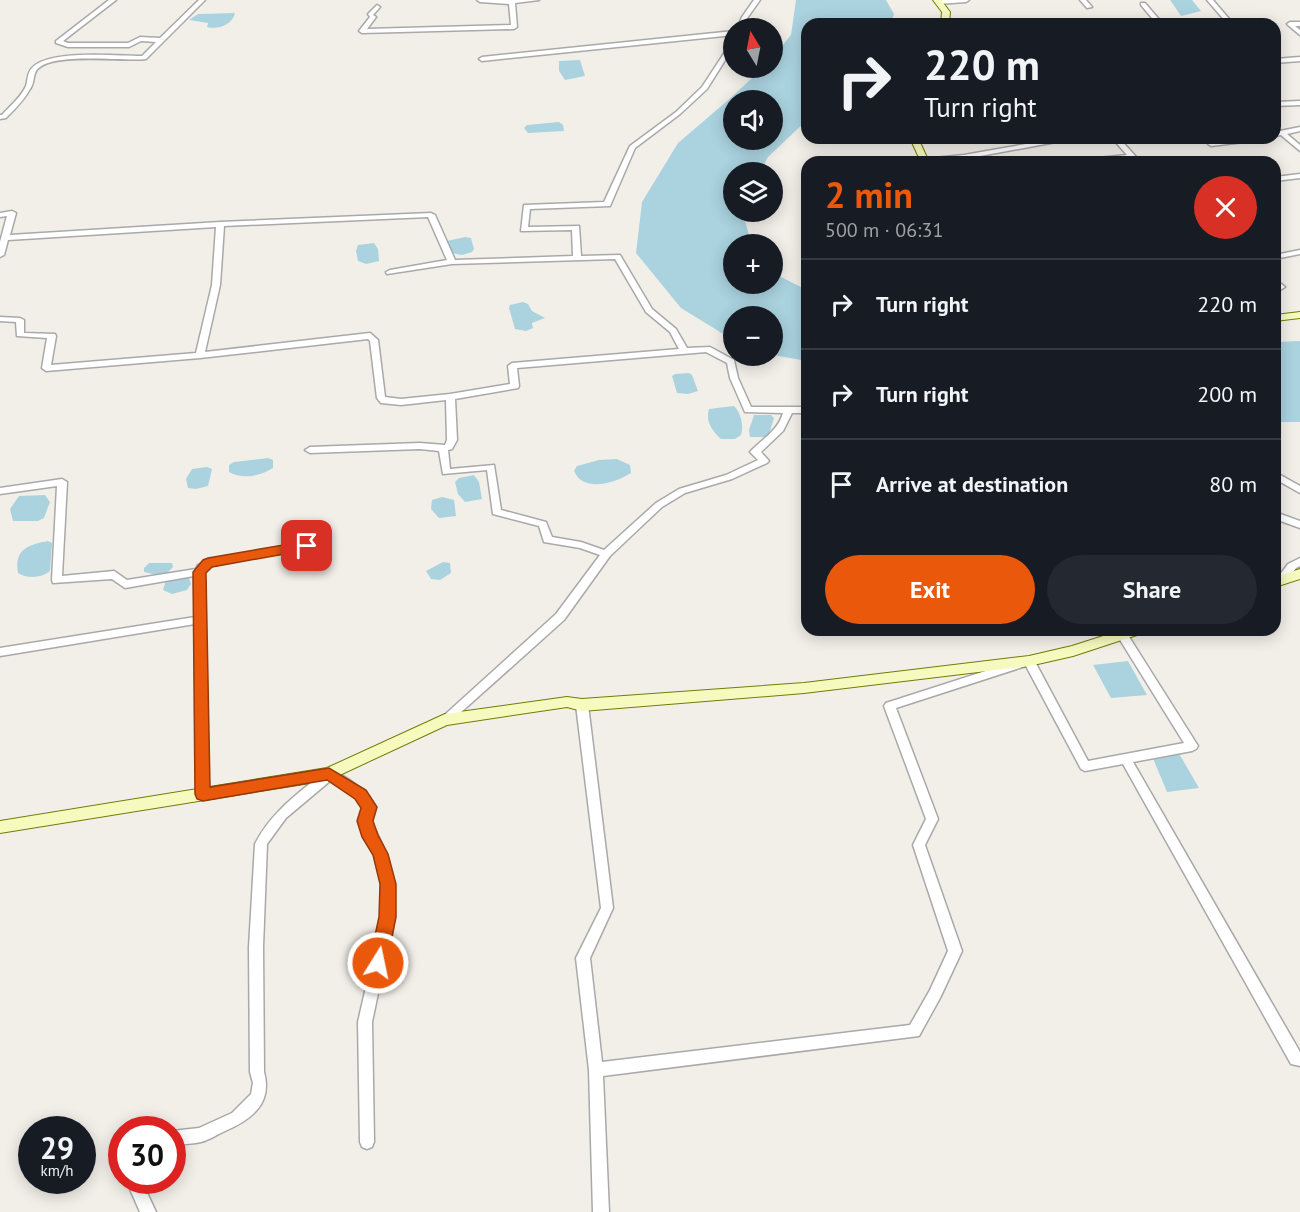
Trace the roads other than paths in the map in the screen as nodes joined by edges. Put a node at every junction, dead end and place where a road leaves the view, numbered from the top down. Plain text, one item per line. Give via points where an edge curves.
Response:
1 (113, 0) edge
2 (202, 0) edge
3 (480, 0) edge
4 (536, 0) edge
5 (757, 0) edge
6 (966, 0) edge
7 (1083, 0) edge
8 (1210, 0) edge
9 (938, 1) edge
10 (512, 2) junction
11 (1143, 4) dead end
12 (377, 7) dead end
13 (1089, 7) dead end
14 (744, 18) edge
15 (946, 18) edge
16 (1155, 18) edge
17 (1225, 18) edge
18 (1300, 24) edge
19 (1300, 33) edge
20 (723, 34) edge
21 (159, 40) junction
22 (723, 58) edge
23 (482, 59) dead end
24 (1300, 60) edge
25 (1281, 61) edge
26 (1300, 103) edge
27 (1281, 104) edge
28 (0, 117) edge
29 (1300, 129) edge
30 (1281, 133) edge
31 (1281, 136) edge
32 (1037, 144) edge
33 (1121, 144) edge
34 (1300, 148) edge
35 (970, 156) edge
36 (1132, 156) edge
37 (1300, 176) edge
38 (1281, 178) edge
39 (0, 215) edge
40 (220, 224) junction
41 (5, 238) junction
42 (1300, 252) edge
43 (0, 255) edge
44 (1281, 255) edge
45 (577, 258) junction
46 (452, 262) junction
47 (390, 272) dead end
48 (1300, 315) edge
49 (1281, 317) edge
50 (0, 319) edge
51 (684, 351) junction
52 (200, 355) junction
53 (450, 397) junction
54 (788, 410) junction
55 (801, 410) edge
56 (443, 448) junction
57 (310, 450) dead end
58 (1281, 479) edge
59 (1300, 490) edge
60 (0, 491) edge
61 (1281, 517) edge
62 (1300, 525) edge
63 (323, 542) dead end
64 (606, 554) junction
65 (1300, 561) edge
66 (200, 572) junction
67 (1300, 574) edge
68 (1281, 578) edge
69 (1281, 580) edge
70 (199, 620) junction
71 (1119, 636) edge
72 (1123, 636) edge
73 (0, 652) edge
74 (1029, 661) junction
75 (582, 705) junction
76 (445, 720) junction
77 (1126, 759) junction
78 (329, 774) junction
79 (203, 794) junction
80 (0, 827) edge
81 (1300, 1059) edge
82 (596, 1070) junction
83 (186, 1136) edge
84 (367, 1142) dead end
85 (140, 1194) edge
86 (148, 1212) edge
87 (601, 1212) edge

1 - 21 street via 58,42 129,45 140,39
2 - 21 street
3 - 10 street
4 - 10 street
5 - 14 street
6 - 9 street
7 - 13 street
8 - 17 street
9 - 15 street
10 - 12 street via 514,27 362,31
11 - 16 street
18 - 19 street via 1290,24
20 - 23 street
21 - 28 street via 144,58 68,58 36,67 29,87
22 - 45 street via 705,88 632,147 607,204 527,207 524,229 576,228
24 - 25 street
26 - 27 street
29 - 30 street
31 - 34 street
32 - 35 street
33 - 36 street
37 - 38 street
39 - 41 street via 12,213
40 - 41 street
40 - 46 street via 430,215
40 - 52 street via 216,285
41 - 43 street
42 - 44 street
45 - 46 street
45 - 51 street via 617,257 649,310 673,331
46 - 47 street
48 - 49 street
50 - 52 street via 20,320 23,335 52,336 46,368
51 - 53 street via 512,366 515,386
51 - 54 street via 706,349 731,362 748,410
52 - 53 street via 370,336 374,340 384,401
53 - 56 street via 452,440 449,447
54 - 55 street
54 - 64 street via 781,429 755,452 764,461 729,477 682,491 660,505
56 - 57 street
56 - 64 street via 446,472 491,467 496,512 543,524 548,540
58 - 59 street
60 - 66 street via 62,482 57,580 114,575 125,584
61 - 62 street
63 - 66 street via 208,563
64 - 76 street via 560,617
65 - 68 street
66 - 70 street
67 - 69 street
70 - 73 street
70 - 79 street
71 - 74 street
72 - 77 street via 1192,746
74 - 75 street via 894,678
74 - 77 street via 1085,766
74 - 82 street via 890,706 932,819 919,845 955,951 914,1031
75 - 76 street via 567,702
75 - 82 street via 608,908 583,958
76 - 78 street
77 - 81 street via 1296,1059
78 - 79 street
78 - 83 street via 278,820 261,844 255,947 258,1097 237,1118 204,1133
78 - 84 street via 360,795 369,807 365,821 388,884 387,917 364,1022
79 - 80 street
82 - 87 street
85 - 86 street

